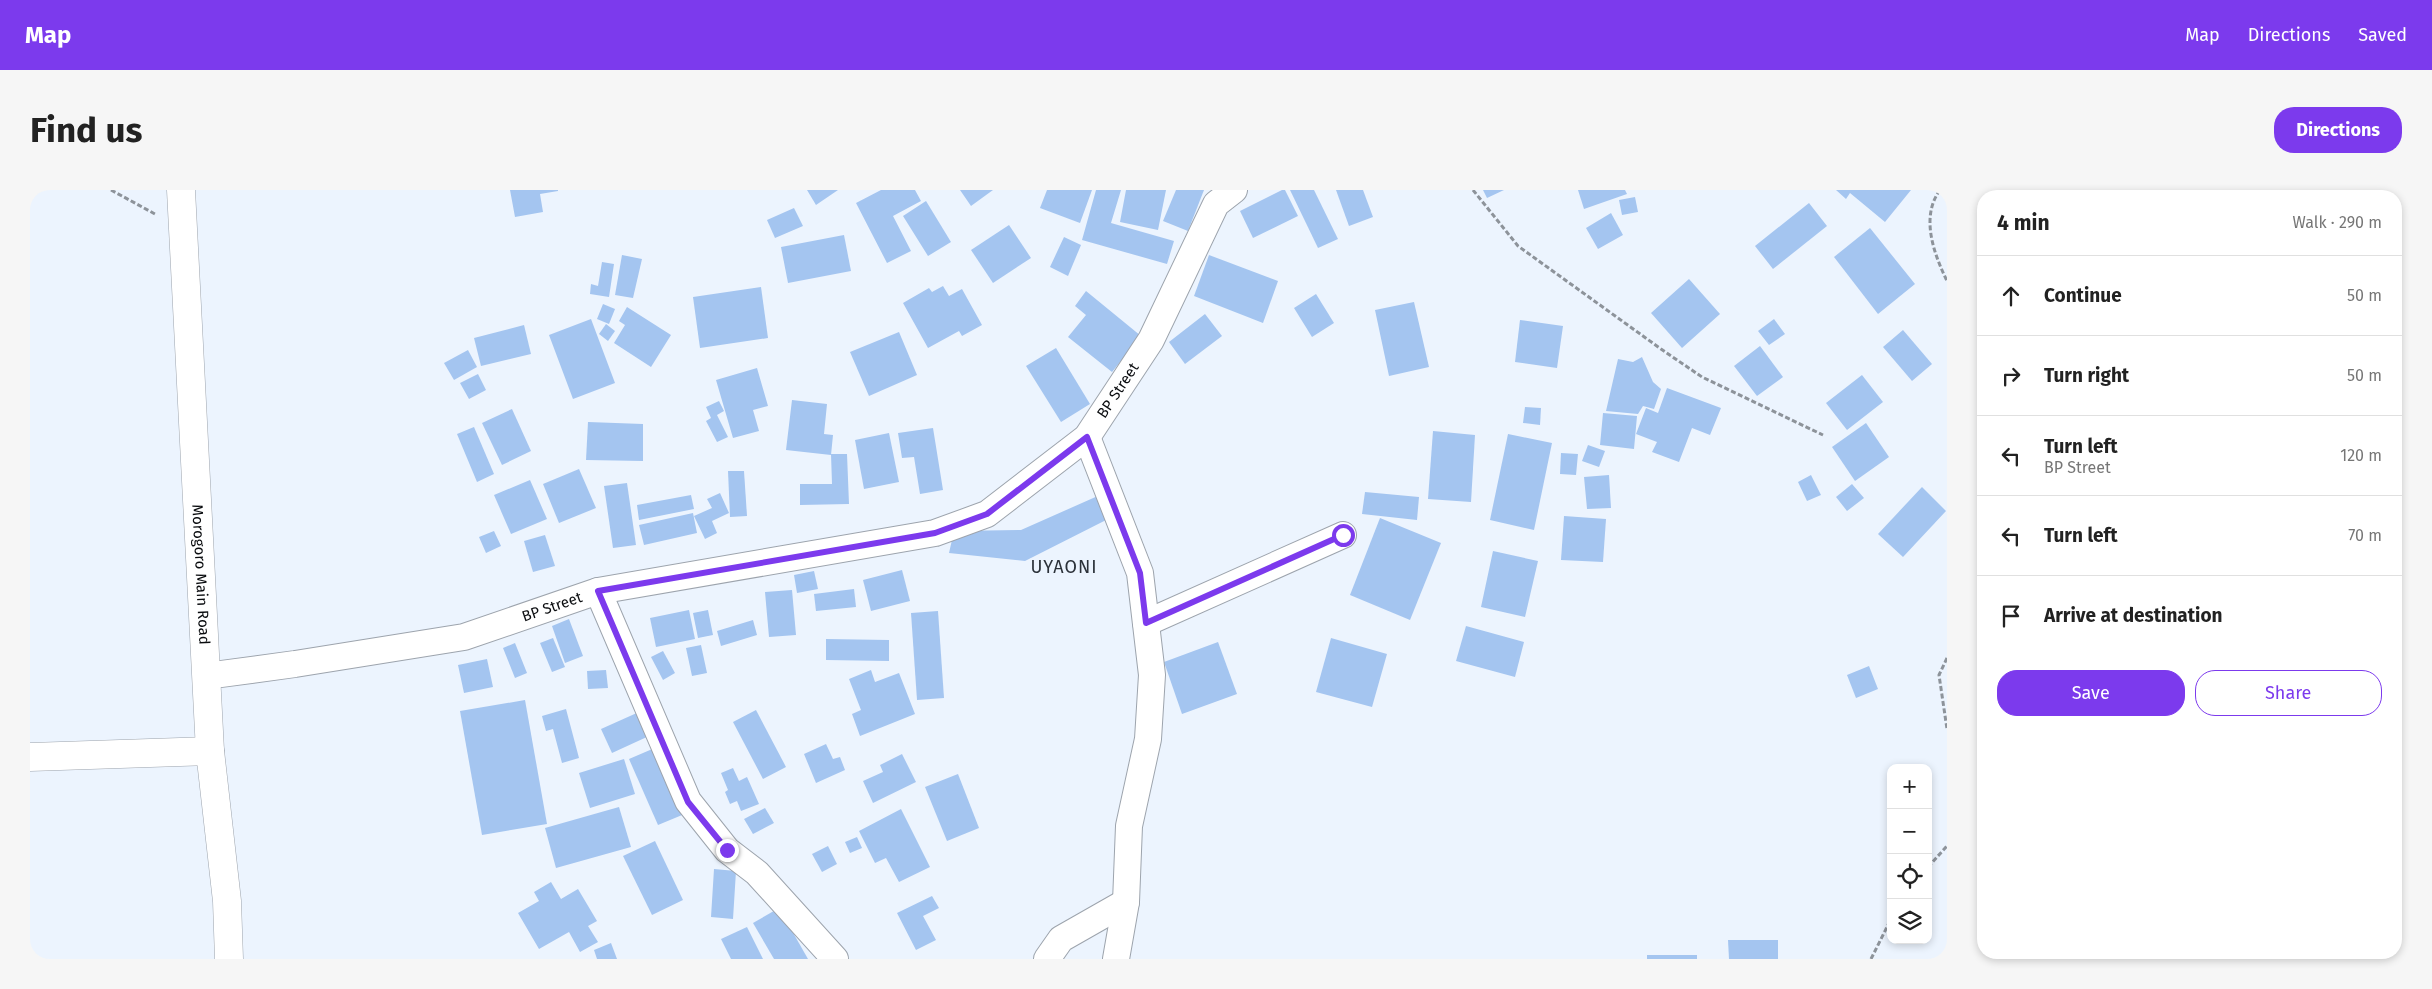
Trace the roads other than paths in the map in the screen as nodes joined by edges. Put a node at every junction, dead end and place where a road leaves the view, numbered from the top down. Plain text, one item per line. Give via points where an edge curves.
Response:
1 (181, 190) edge
2 (1221, 195) edge
3 (1087, 437) junction
4 (1343, 535) dead end
5 (598, 591) junction
6 (1146, 623) junction
7 (206, 676) junction
8 (210, 751) junction
9 (30, 757) edge
10 (1126, 902) junction
11 (229, 959) edge
12 (835, 959) edge
13 (1047, 959) edge
14 (1116, 959) edge

1 - 7 main road, Morogoro Main Road
2 - 3 street, BP Street via 1151,340
3 - 5 street, BP Street via 987,514 935,533
3 - 6 street via 1140,573
4 - 6 street
5 - 7 street, BP Street via 464,637
5 - 12 street via 688,802 727,850 757,873
6 - 10 street via 1152,675 1148,738 1130,826
7 - 8 main road, Morogoro Main Road
8 - 9 main road
8 - 11 main road, Morogoro Main Road
10 - 13 street via 1061,939
10 - 14 street

